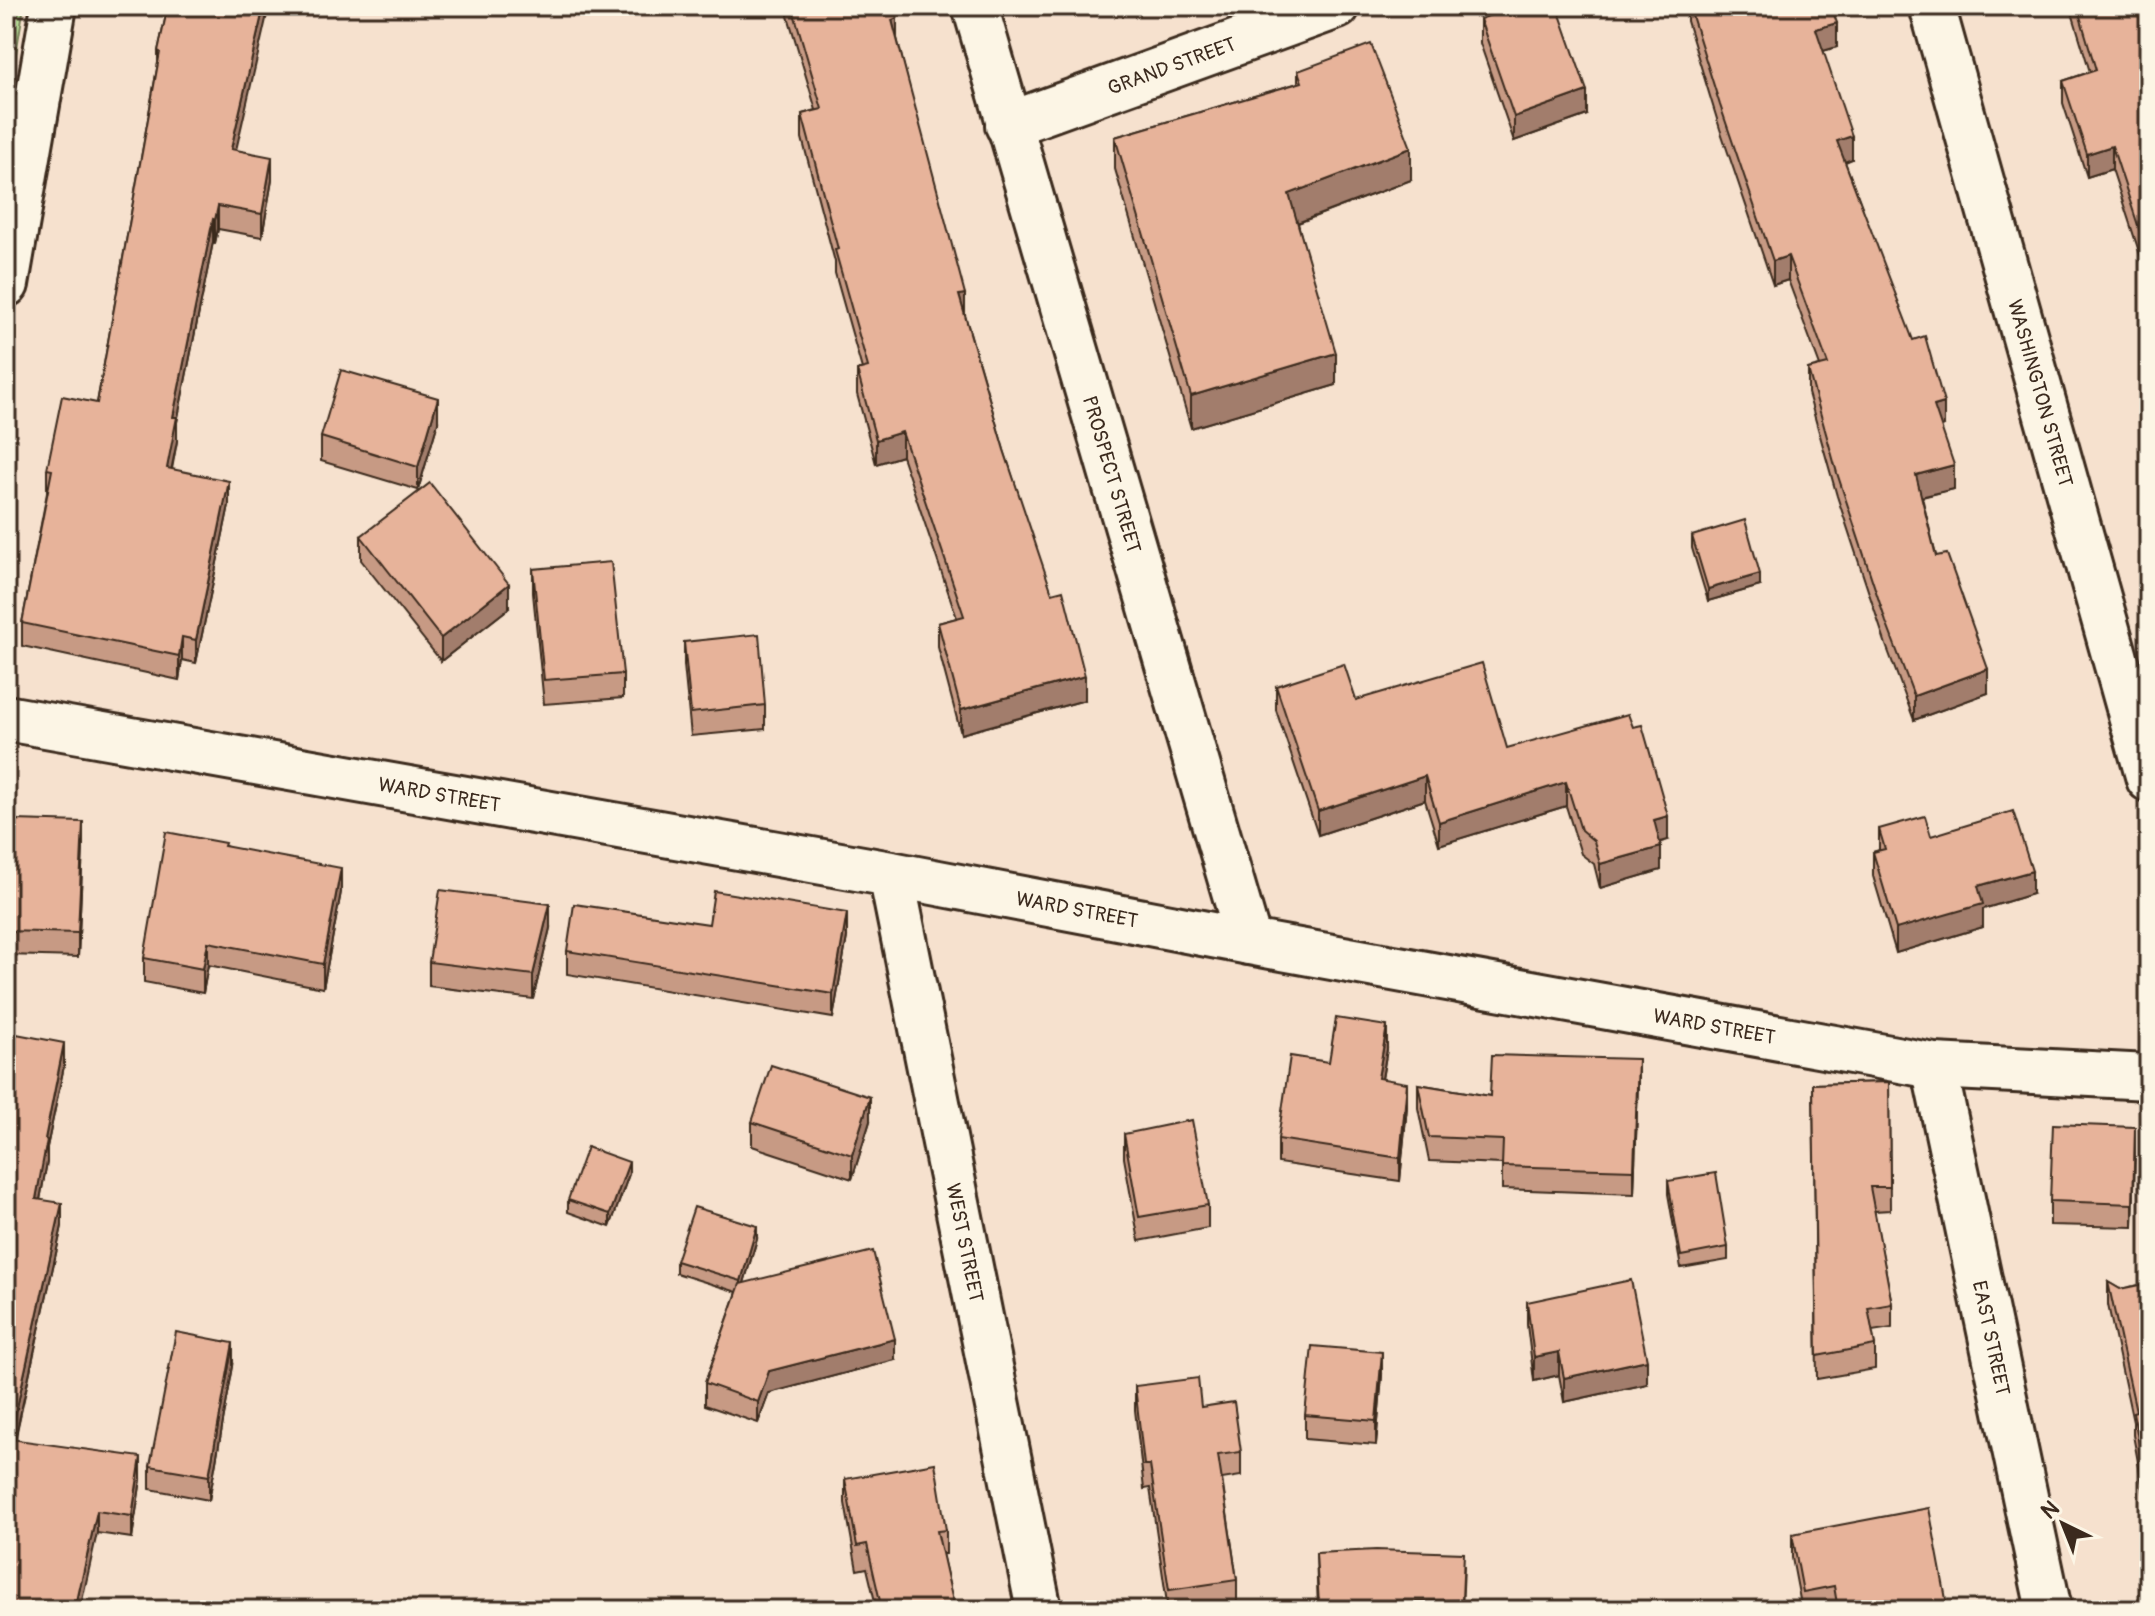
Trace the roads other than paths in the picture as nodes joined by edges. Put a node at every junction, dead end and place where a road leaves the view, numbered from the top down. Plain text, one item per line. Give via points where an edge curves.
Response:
1 (54, 6) edge
2 (975, 6) edge
3 (1337, 6) edge
4 (1932, 6) edge
5 (1008, 125) junction
6 (6, 284) edge
7 (6, 718) edge
8 (2149, 779) edge
9 (891, 874) junction
10 (1249, 942) junction
11 (1934, 1066) junction
12 (2149, 1077) edge
13 (1039, 1610) edge
14 (2049, 1610) edge

1 - 6 street
2 - 5 street, PROSPECT STREET
3 - 5 street, GRAND STREET
4 - 8 street, WASHINGTON STREET
5 - 10 street, PROSPECT STREET
7 - 9 street, WARD STREET
9 - 10 street, WARD STREET
9 - 13 street, WEST STREET
10 - 11 street, WARD STREET
11 - 12 street, WARD STREET
11 - 14 street, EAST STREET

